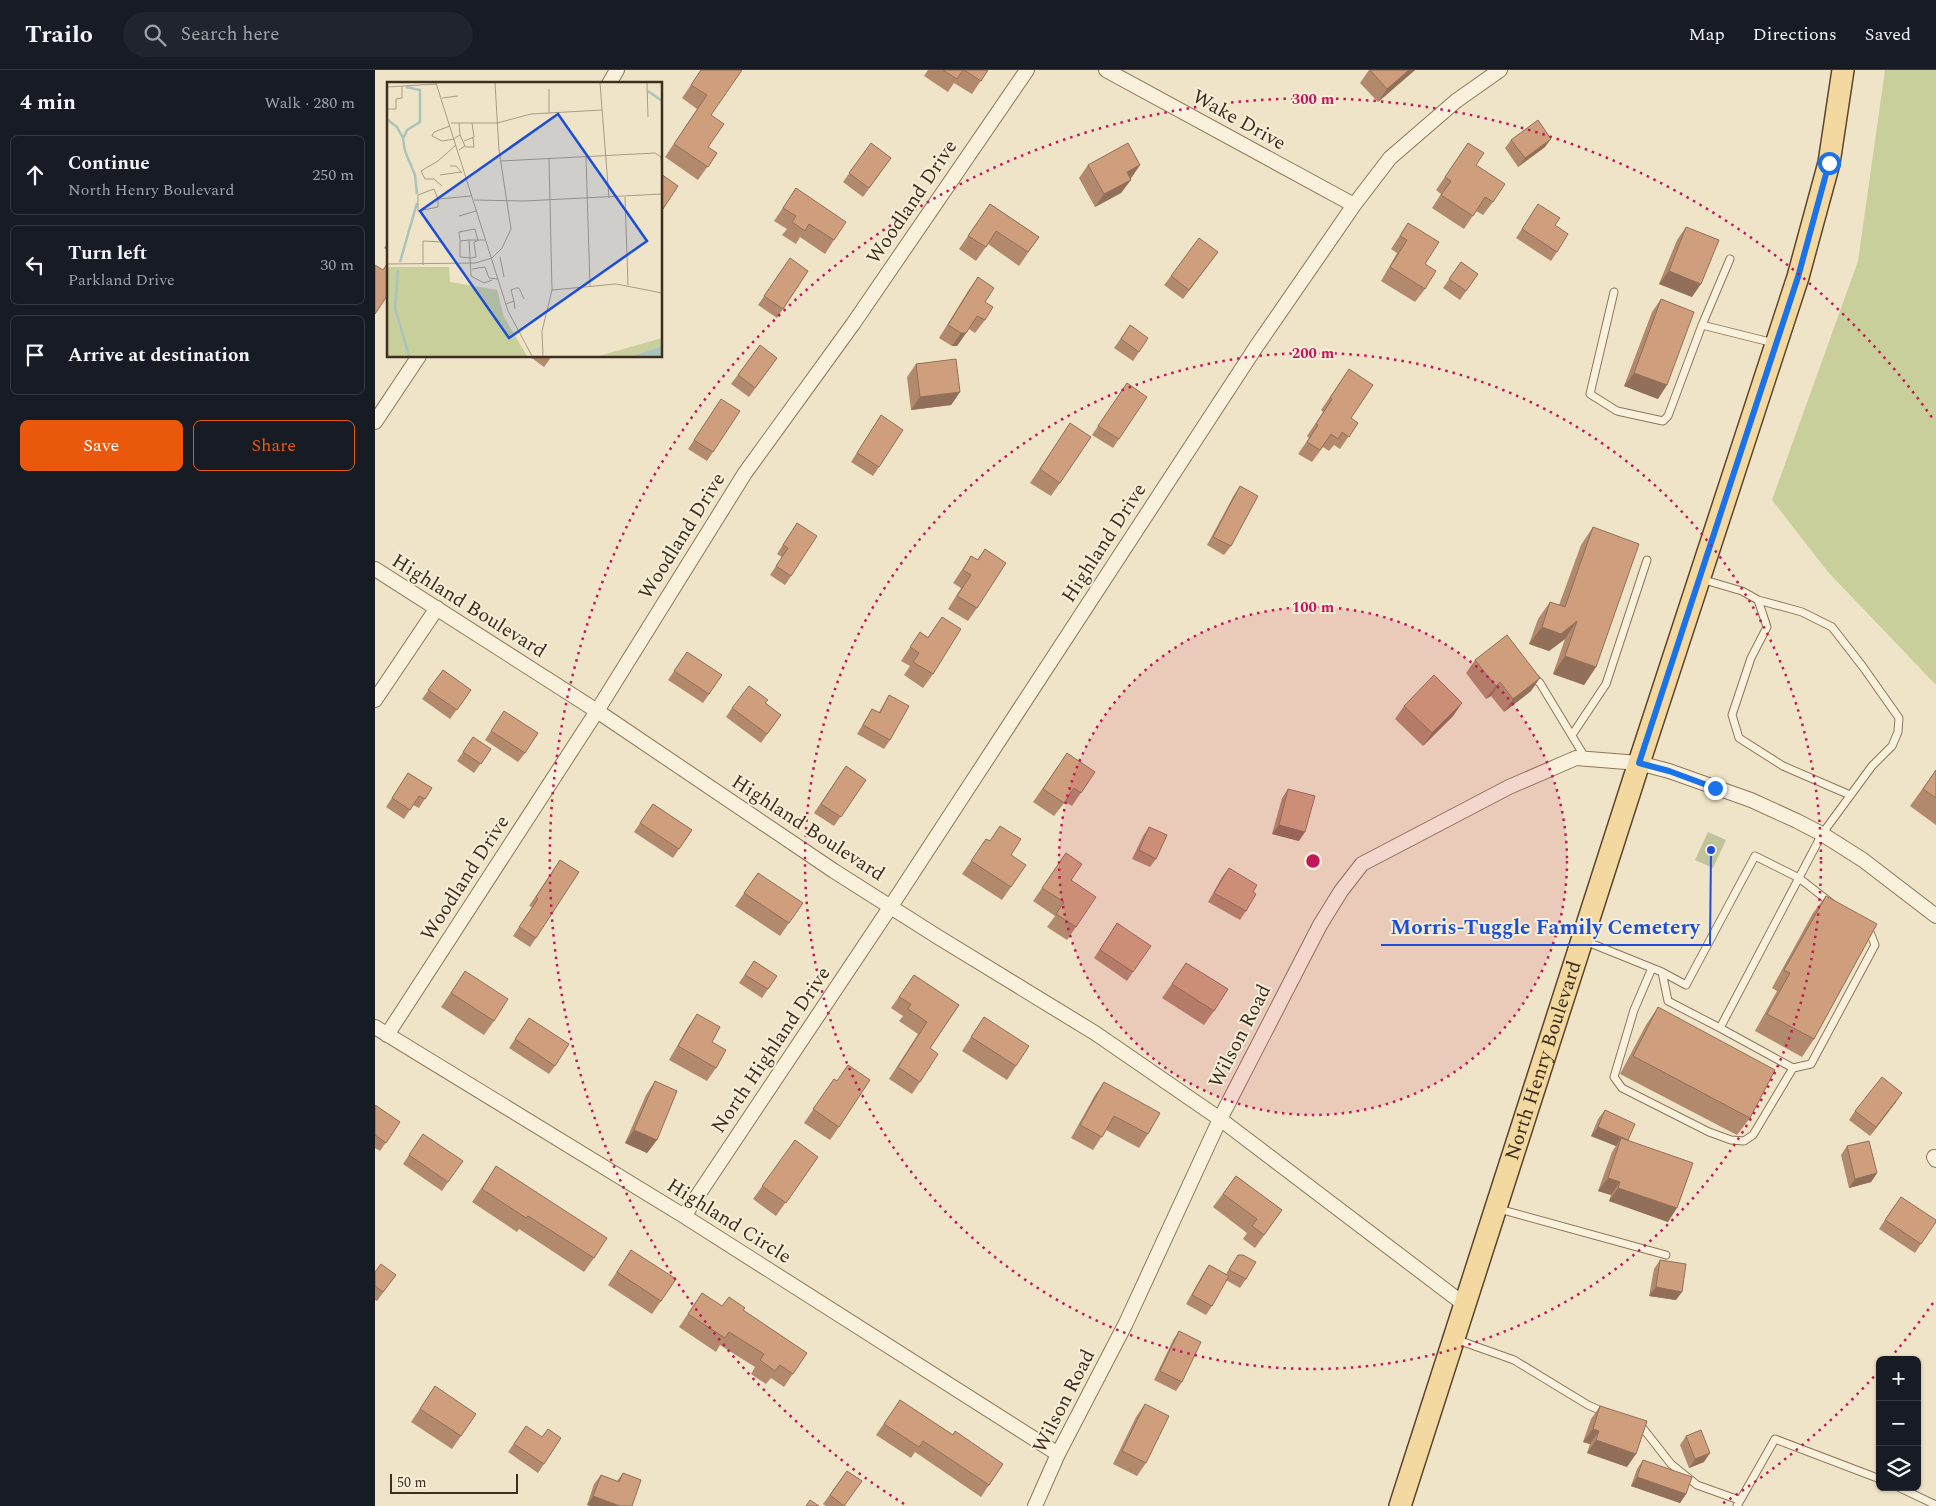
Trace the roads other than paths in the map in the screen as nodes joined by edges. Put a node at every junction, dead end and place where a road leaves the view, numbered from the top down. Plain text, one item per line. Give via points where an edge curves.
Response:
1 (617, 70) edge
2 (1027, 70) edge
3 (1106, 70) edge
4 (1500, 70) edge
5 (1843, 70) edge
6 (610, 82) edge
7 (1354, 205) junction
8 (1730, 259) dead end
9 (1614, 292) dead end
10 (1702, 325) junction
11 (1777, 344) junction
12 (418, 358) edge
13 (375, 422) edge
14 (1647, 560) dead end
15 (375, 569) edge
16 (1701, 579) junction
17 (1758, 600) junction
18 (437, 608) junction
19 (1533, 678) edge
20 (375, 700) edge
21 (597, 711) junction
22 (1572, 735) junction
23 (1586, 759) junction
24 (1639, 763) junction
25 (1850, 795) junction
26 (1822, 834) junction
27 (1799, 878) junction
28 (891, 906) junction
29 (1838, 908) edge
30 (1936, 916) edge
31 (1862, 926) edge
32 (1582, 940) junction
33 (1653, 968) junction
34 (1662, 972) junction
35 (375, 1027) edge
36 (1719, 1028) junction
37 (387, 1035) junction
38 (1793, 1068) junction
39 (1220, 1119) junction
40 (1496, 1209) junction
41 (684, 1216) junction
42 (1666, 1256) dead end
43 (1465, 1305) junction
44 (1455, 1338) junction
45 (1615, 1416) edge
46 (1633, 1424) edge
47 (1058, 1454) junction
48 (1876, 1477) edge
49 (1907, 1491) edge
50 (1738, 1503) edge
51 (1936, 1505) edge
52 (1035, 1506) edge
53 (1400, 1506) edge

1 - 6 street
2 - 21 street, Woodland Drive via 853,324 745,473
3 - 7 street, Wake Drive
4 - 7 street via 1456,101 1389,158
5 - 11 main road, North Henry Boulevard via 1829,163
7 - 28 street, Highland Drive via 1255,347
8 - 10 lane
9 - 10 lane via 1590,394 1617,411 1663,421 1668,416
10 - 11 lane
11 - 16 main road, North Henry Boulevard
12 - 13 street
14 - 22 lane via 1606,684
15 - 18 street, Highland Boulevard
16 - 17 lane via 1742,591
16 - 24 main road, North Henry Boulevard
17 - 25 lane via 1767,627 1751,658 1732,715 1739,738 1783,766
17 - 25 lane via 1803,612 1832,627 1899,718 1892,746
18 - 20 street
18 - 21 street, Highland Boulevard
19 - 22 lane via 1540,683
21 - 28 street, Highland Boulevard
21 - 37 street, Woodland Drive
22 - 23 lane
23 - 24 street, Wilson Road
23 - 39 street, Wilson Road via 1576,758 1509,787 1362,864 1320,925
24 - 26 street, Wilson Road via 1751,800
24 - 32 main road, North Henry Boulevard
25 - 26 lane
26 - 27 lane
26 - 30 street, Wilson Road via 1863,860
27 - 29 lane
27 - 34 lane via 1755,856 1686,985
27 - 36 lane
28 - 39 street, Highland Boulevard via 1095,1033
28 - 41 street, North Highland Drive
31 - 38 lane via 1870,932 1875,945 1811,1064
32 - 33 lane
32 - 40 main road, North Henry Boulevard
33 - 34 lane
33 - 38 lane via 1634,1010 1617,1064 1614,1078 1622,1088 1709,1132 1744,1141 1753,1135
34 - 36 lane via 1668,1002
35 - 37 street, Highland Circle
36 - 38 lane
37 - 41 street, Highland Circle
39 - 43 street, Highland Boulevard
39 - 47 street, Wilson Road via 1127,1323
40 - 42 lane
40 - 43 main road, North Henry Boulevard
41 - 47 street, Highland Circle
43 - 44 main road, North Henry Boulevard
44 - 45 lane via 1514,1360 1588,1405
44 - 53 main road, North Henry Boulevard
46 - 50 lane via 1641,1427 1671,1464 1697,1485
47 - 52 street, Wilson Road
48 - 50 lane via 1775,1439
49 - 51 lane

